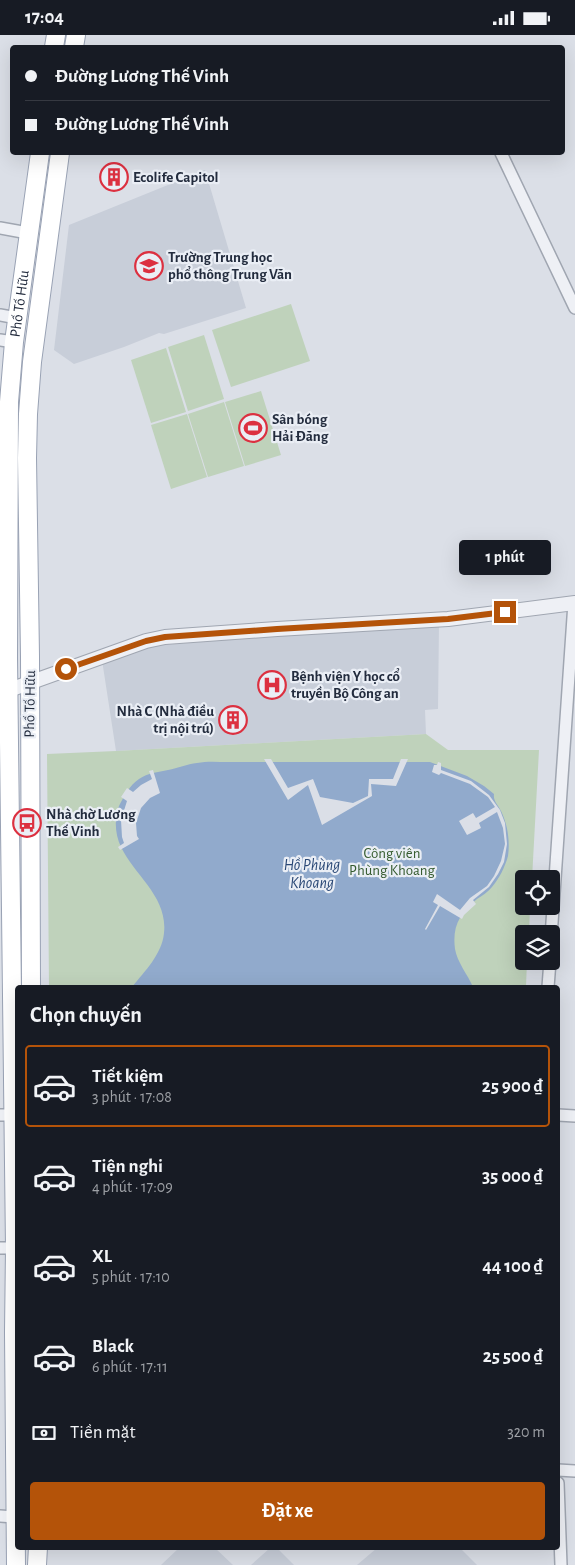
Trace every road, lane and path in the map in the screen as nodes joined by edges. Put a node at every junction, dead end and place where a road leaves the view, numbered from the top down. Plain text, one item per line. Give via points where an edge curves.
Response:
1 (40, 155) edge
2 (60, 155) edge
3 (503, 155) edge
4 (0, 228) edge
5 (28, 230) junction
6 (48, 232) junction
7 (575, 308) edge
8 (9, 317) edge
9 (7, 341) edge
10 (4, 403) edge
11 (574, 603) edge
12 (30, 682) junction
13 (4, 692) edge
14 (552, 925) edge
15 (549, 970) edge
16 (31, 985) edge
17 (548, 985) edge
18 (560, 1115) edge
19 (575, 1116) edge
20 (11, 1121) edge
21 (8, 1248) edge
22 (560, 1470) edge
23 (575, 1471) edge
24 (7, 1516) edge
25 (560, 1538) edge
26 (38, 1550) edge
27 (16, 1565) edge
28 (37, 1565) edge
29 (561, 1565) edge

1 - 5 main road, Phố Tố Hữu
2 - 6 main road, Phố Tố Hữu
3 - 7 street
4 - 5 street
5 - 6 main road
5 - 8 main road, Phố Tố Hữu
6 - 12 main road, Phố Tố Hữu via 28,414
8 - 9 main road, Phố Tố Hữu
9 - 10 main road, Phố Tố Hữu
10 - 13 main road, Phố Tố Hữu
11 - 12 street via 448,619 165,637
11 - 14 street
12 - 13 street
12 - 16 main road, Phố Tố Hữu
13 - 20 main road, Phố Tố Hữu
15 - 17 street
18 - 19 street
20 - 21 main road, Phố Tố Hữu
21 - 24 main road, Phố Tố Hữu
22 - 23 street
24 - 27 main road, Phố Tố Hữu
25 - 29 street
26 - 28 main road

